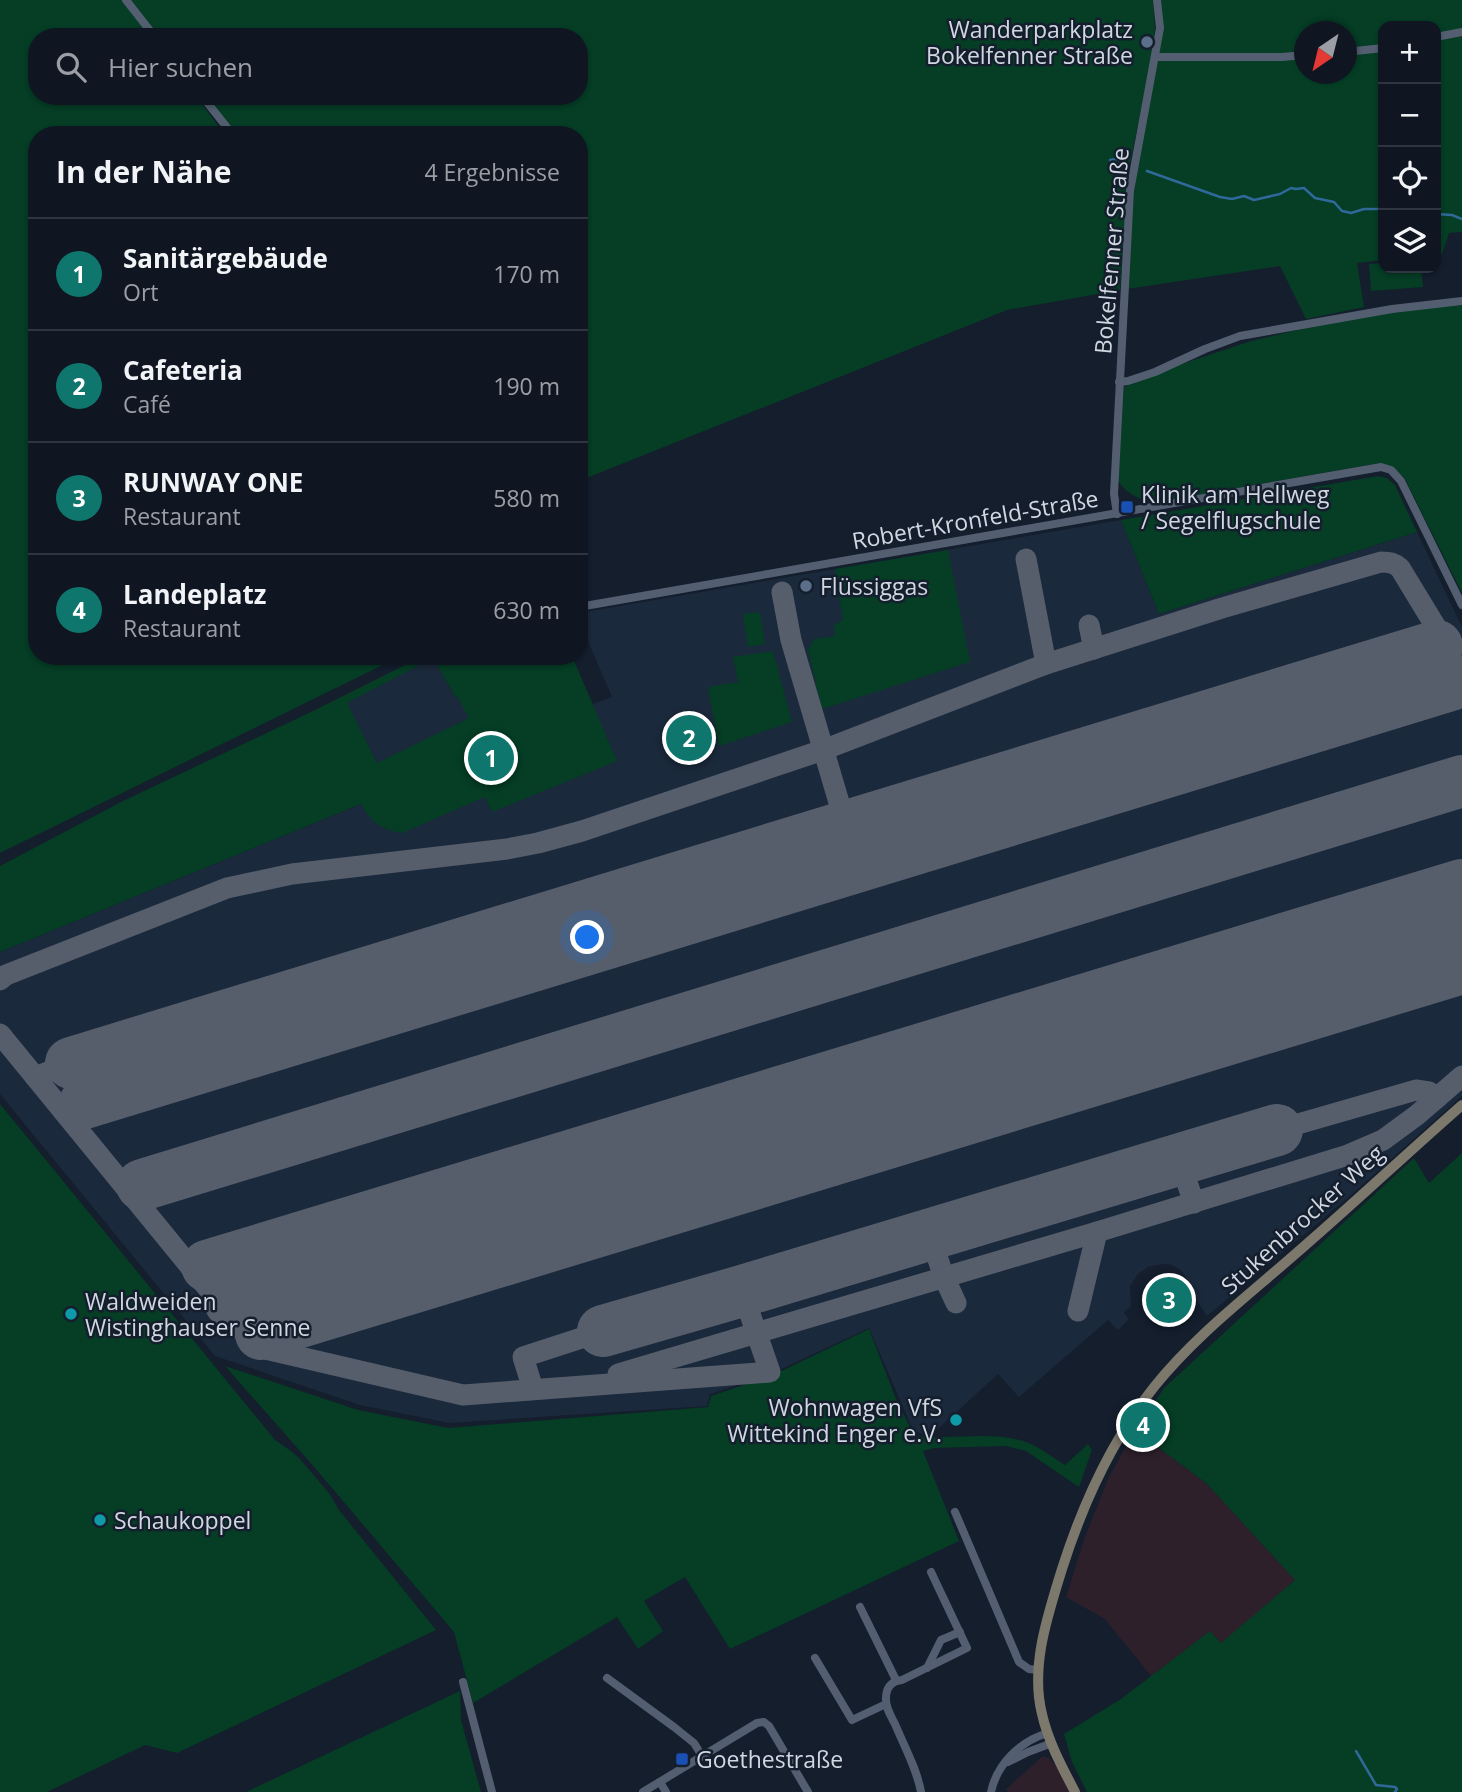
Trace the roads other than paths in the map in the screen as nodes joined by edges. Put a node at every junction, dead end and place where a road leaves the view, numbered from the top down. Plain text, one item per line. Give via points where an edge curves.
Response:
1 (126, 0) edge
2 (1157, 0) edge
3 (148, 28) edge
4 (1462, 32) edge
5 (1441, 36) edge
6 (1378, 49) edge
7 (1357, 51) edge
8 (1294, 56) edge
9 (1155, 57) junction
10 (209, 105) edge
11 (226, 126) edge
12 (1462, 301) edge
13 (1119, 382) junction
14 (1116, 514) junction
15 (588, 605) edge
16 (1462, 606) edge
17 (1462, 1105) edge
18 (955, 1512) dead end
19 (931, 1572) dead end
20 (860, 1607) dead end
21 (960, 1632) junction
22 (815, 1658) dead end
23 (927, 1668) junction
24 (1039, 1670) junction
25 (607, 1678) dead end
26 (896, 1680) junction
27 (463, 1682) dead end
28 (886, 1704) junction
29 (1050, 1738) junction
30 (702, 1756) junction
31 (660, 1782) junction
32 (492, 1792) edge
33 (643, 1792) edge
34 (666, 1792) edge
35 (808, 1792) edge
36 (922, 1792) edge
37 (991, 1792) edge
38 (1075, 1792) edge

1 - 3 street
2 - 9 street, Bokelfenner Straße via 1160,28
4 - 5 street
6 - 7 street
8 - 9 street
9 - 13 street, Bokelfenner Straße via 1130,191
10 - 11 street
12 - 13 street, Bokelfenner Straße via 1240,336
13 - 14 street, Bokelfenner Straße
14 - 15 street, Robert-Kronfeld-Straße
14 - 16 street, Robert-Kronfeld-Straße via 1386,467 1401,481
17 - 24 street, Stukenbrocker Weg via 1205,1333 1155,1386 1094,1483 1052,1601
18 - 24 street via 1019,1662
19 - 21 street
20 - 26 street
21 - 23 street via 941,1640
21 - 23 street via 967,1648
22 - 28 street via 852,1720
23 - 26 street
24 - 29 street, Stukenbrocker Weg via 1042,1714
25 - 30 street via 694,1743
26 - 28 street via 889,1686
27 - 32 street
28 - 36 street
29 - 37 street via 1006,1764 994,1776
29 - 38 street, Stukenbrocker Weg
30 - 31 street
30 - 35 street via 764,1722
31 - 33 street
31 - 34 street

